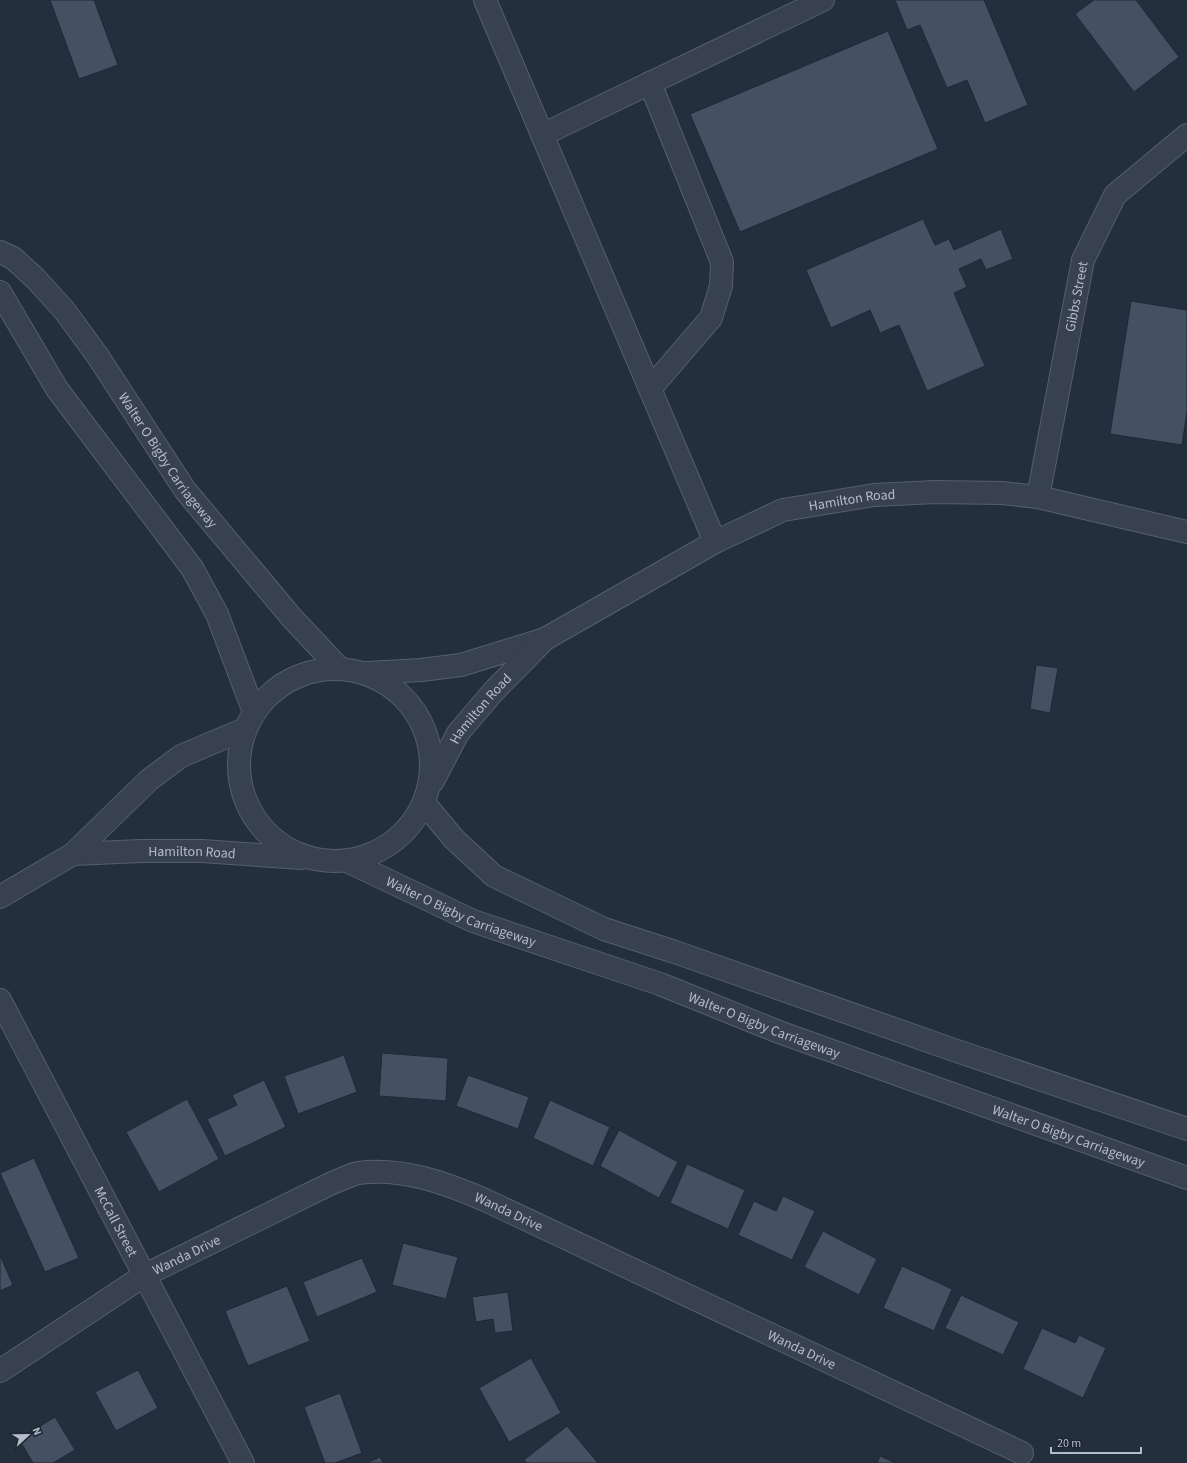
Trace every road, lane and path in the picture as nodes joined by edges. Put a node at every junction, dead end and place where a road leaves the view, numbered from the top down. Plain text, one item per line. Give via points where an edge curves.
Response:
1 (485, 0) edge
2 (823, 0) edge
3 (650, 83) junction
4 (542, 135) junction
5 (1187, 135) edge
6 (0, 252) edge
7 (0, 292) edge
8 (650, 389) junction
9 (1038, 497) junction
10 (1187, 532) edge
11 (715, 542) junction
12 (546, 639) junction
13 (339, 668) junction
14 (367, 673) junction
15 (250, 720) junction
16 (427, 796) junction
17 (73, 854) junction
18 (310, 858) junction
19 (347, 861) junction
20 (0, 897) edge
21 (0, 1000) edge
22 (1187, 1129) edge
23 (1187, 1178) edge
24 (145, 1275) junction
25 (0, 1371) edge
26 (1022, 1453) dead end
27 (243, 1463) edge

1 - 4 street
2 - 3 street
3 - 4 street
3 - 8 street via 722,262 721,286 711,318
4 - 8 street
5 - 9 street, Gibbs Street via 1115,195 1083,260
6 - 13 street, Walter O Bigby Carriageway via 13,258 64,310 97,355 186,490 292,618
7 - 15 street via 57,389 192,568 217,614
8 - 11 street
9 - 10 street, Hamilton Road
9 - 11 street, Hamilton Road via 935,492 874,495 783,510
11 - 12 street, Hamilton Road
12 - 14 street, Hamilton Road via 461,665
12 - 16 street, Hamilton Road via 493,692 458,733
13 - 14 street, Walter O Bigby Carriageway
13 - 15 street, Walter O Bigby Carriageway via 306,672 276,687
14 - 16 street, Walter O Bigby Carriageway via 392,686 413,706 426,732 432,760
15 - 17 street, Hamilton Road via 181,756 149,780
15 - 18 street, Walter O Bigby Carriageway via 238,761 243,793 257,822 281,844
16 - 19 street, Walter O Bigby Carriageway via 406,831 379,851
16 - 22 street via 454,839 494,876 604,929
17 - 18 street, Hamilton Road via 141,850 202,851
17 - 20 street, Hamilton Road
18 - 19 street, Walter O Bigby Carriageway
19 - 23 street, Walter O Bigby Carriageway via 473,921 660,984 780,1032
21 - 24 street, McCall Street
24 - 25 street, Wanda Drive
24 - 26 street, Wanda Drive via 304,1196 357,1173 385,1172 414,1176 451,1186 485,1200
24 - 27 street, McCall Street

